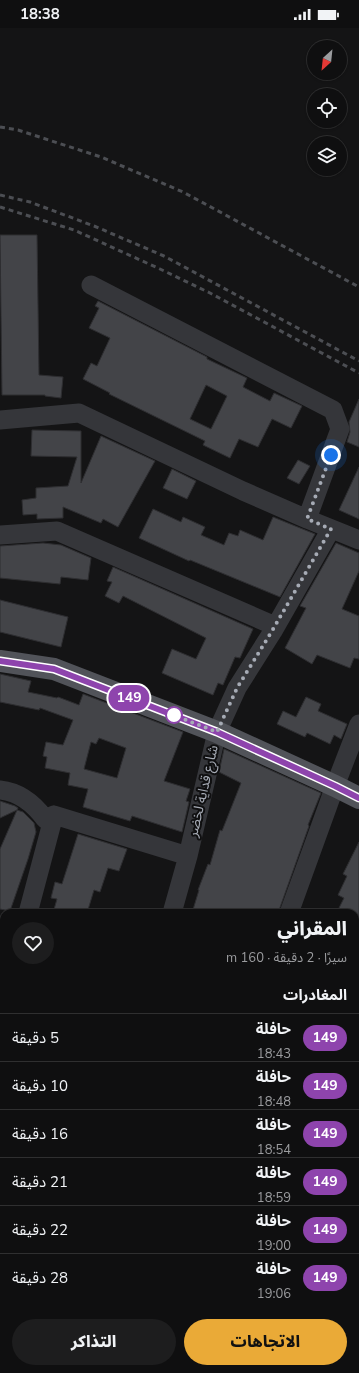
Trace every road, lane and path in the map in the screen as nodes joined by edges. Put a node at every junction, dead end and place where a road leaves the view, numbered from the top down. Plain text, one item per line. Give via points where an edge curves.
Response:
1 (90, 285) dead end
2 (0, 420) edge
3 (307, 519) junction
4 (331, 529) junction
5 (0, 535) edge
6 (359, 540) edge
7 (275, 626) junction
8 (0, 661) edge
9 (359, 724) edge
10 (217, 732) junction
11 (335, 786) junction
12 (0, 790) edge
13 (359, 798) edge
14 (54, 815) junction
15 (188, 856) junction
16 (29, 909) edge
17 (173, 909) edge
18 (290, 909) edge

1 - 3 street via 333,410 340,429
2 - 3 street via 79,413
3 - 4 street
4 - 6 street
4 - 7 street, شارع قداية لخضر
5 - 7 street via 57,531
7 - 10 street, شارع قداية لخضر via 237,688
8 - 10 main road via 54,669
9 - 11 street
10 - 11 main road
10 - 15 street, شارع قداية لخضر
11 - 13 main road
11 - 18 street
12 - 14 street via 9,791 28,801 45,819
14 - 15 street
14 - 16 street
15 - 17 street, شارع قداية لخضر

